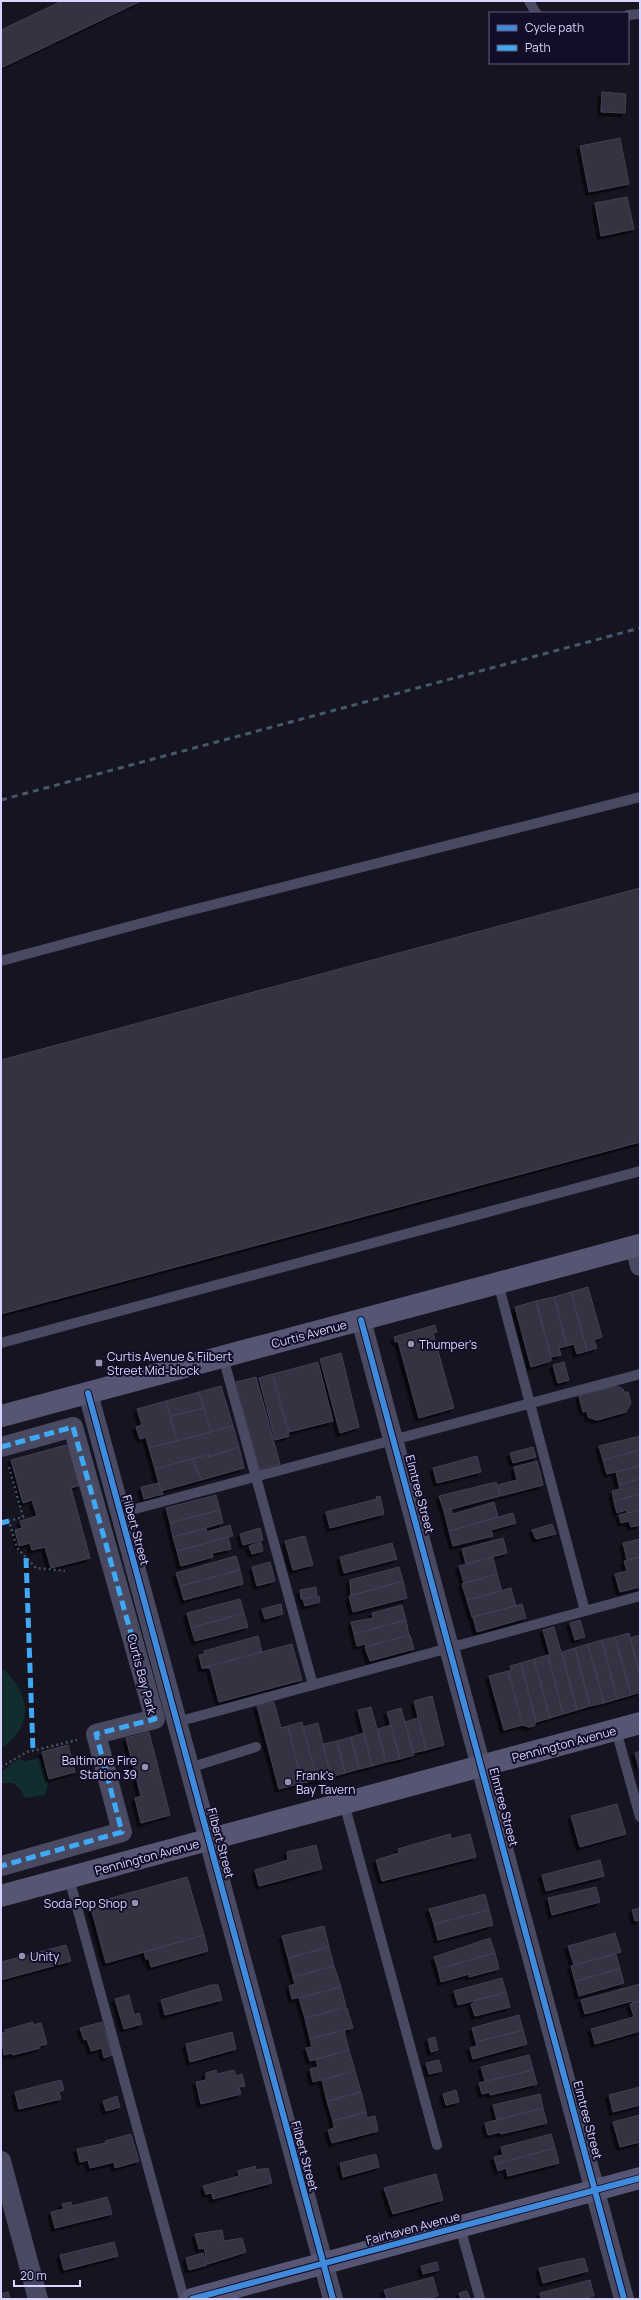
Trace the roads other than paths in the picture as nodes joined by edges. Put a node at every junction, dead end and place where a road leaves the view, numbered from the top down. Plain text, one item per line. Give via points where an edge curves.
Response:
1 (529, 1) edge
2 (535, 12) edge
3 (640, 14) edge
4 (629, 15) edge
5 (640, 797) edge
6 (1, 962) edge
7 (640, 1171) edge
8 (638, 1252) edge
9 (498, 1283) junction
10 (361, 1320) junction
11 (1, 1343) edge
12 (223, 1357) junction
13 (640, 1374) edge
14 (88, 1393) junction
15 (530, 1403) junction
16 (1, 1416) edge
17 (394, 1440) junction
18 (2, 1446) edge
19 (256, 1477) junction
20 (120, 1514) junction
21 (640, 1596) edge
22 (585, 1611) junction
23 (450, 1648) junction
24 (313, 1685) junction
25 (177, 1722) junction
26 (640, 1723) edge
27 (616, 1730) junction
28 (256, 1747) dead end
29 (482, 1766) junction
30 (190, 1768) junction
31 (344, 1803) junction
32 (640, 1817) edge
33 (209, 1840) junction
34 (1, 1866) edge
35 (69, 1878) junction
36 (1, 1896) edge
37 (437, 2144) dead end
38 (1, 2161) edge
39 (640, 2178) edge
40 (595, 2190) junction
41 (460, 2226) junction
42 (323, 2264) junction
43 (38, 2299) edge
44 (184, 2299) edge
45 (192, 2299) edge
46 (333, 2299) edge
47 (480, 2299) edge
48 (624, 2299) edge

1 - 2 lane
3 - 4 lane
5 - 6 lane via 172,915
7 - 11 lane
8 - 9 main road, Curtis Avenue
9 - 10 main road, Curtis Avenue
9 - 15 lane
10 - 12 main road, Curtis Avenue
10 - 17 street, Elmtree Street
12 - 14 main road, Curtis Avenue
12 - 19 lane
13 - 15 lane
14 - 16 main road, Curtis Avenue
14 - 20 street, Filbert Street
15 - 17 lane
15 - 22 lane
17 - 19 lane
17 - 23 street, Elmtree Street
18 - 34 street, Curtis Bay Park via 73,1427 155,1719 96,1734 122,1832
19 - 20 lane
19 - 24 lane
20 - 25 street, Filbert Street
21 - 22 lane
22 - 23 lane
23 - 24 lane
23 - 29 street, Elmtree Street
24 - 25 lane
25 - 30 street, Filbert Street
26 - 27 main road, Pennington Avenue
27 - 29 main road, Pennington Avenue
27 - 32 lane
28 - 30 lane
29 - 31 main road, Pennington Avenue
29 - 40 street, Elmtree Street
30 - 33 street, Filbert Street
31 - 33 main road, Pennington Avenue
31 - 37 lane
33 - 35 main road, Pennington Avenue
33 - 42 street, Filbert Street
35 - 36 main road, Pennington Avenue
35 - 44 lane
38 - 43 street
39 - 40 main road, Fairhaven Avenue
40 - 41 main road, Fairhaven Avenue
40 - 48 street, Elmtree Street
41 - 42 main road, Fairhaven Avenue
41 - 47 lane
42 - 45 main road, Fairhaven Avenue
42 - 46 street, Filbert Street

